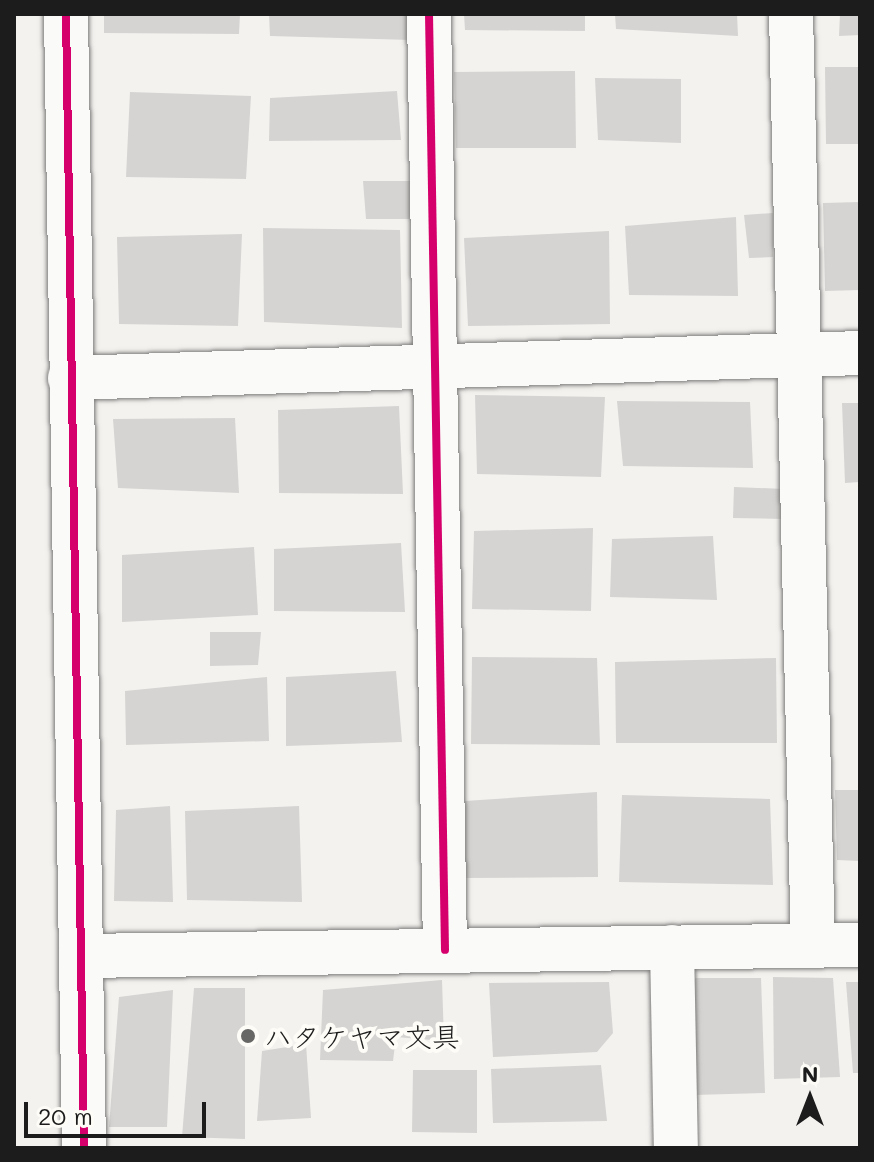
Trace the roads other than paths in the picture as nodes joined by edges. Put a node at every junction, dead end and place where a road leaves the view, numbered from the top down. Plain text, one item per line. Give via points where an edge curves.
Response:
1 (66, 14) edge
2 (429, 14) edge
3 (791, 14) edge
4 (860, 353) edge
5 (801, 354) junction
6 (432, 365) junction
7 (70, 378) junction
8 (813, 945) junction
9 (860, 945) edge
10 (672, 947) junction
11 (445, 950) junction
12 (81, 956) junction
13 (84, 1148) edge
14 (676, 1148) edge

1 - 7 street
2 - 6 street
3 - 5 street
4 - 5 street
5 - 6 street
5 - 8 street
6 - 7 street
6 - 11 street
7 - 12 street
8 - 9 street
8 - 10 street
10 - 11 street
10 - 14 street
11 - 12 street
12 - 13 street

